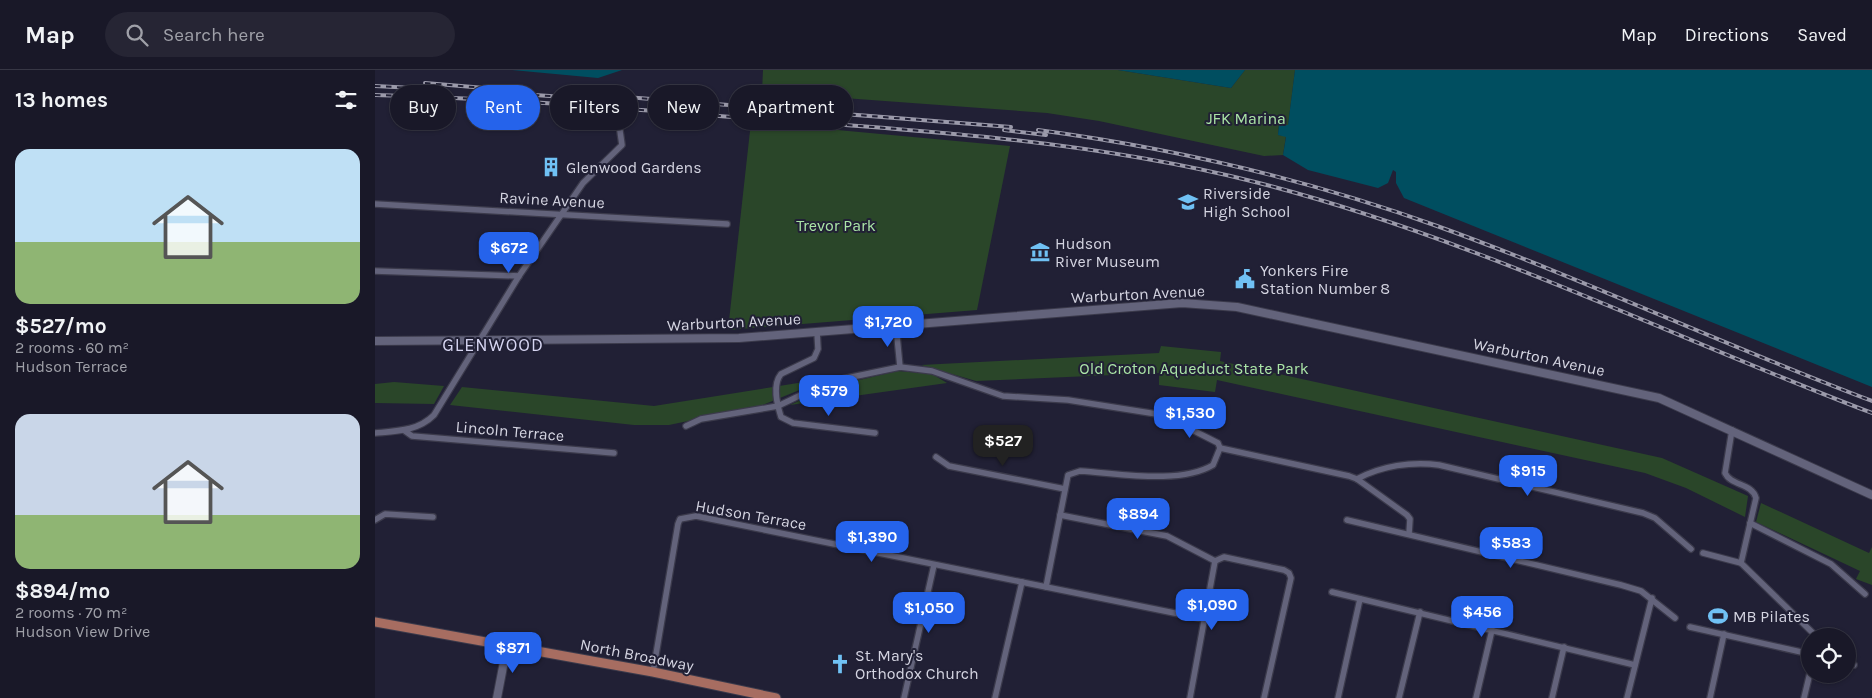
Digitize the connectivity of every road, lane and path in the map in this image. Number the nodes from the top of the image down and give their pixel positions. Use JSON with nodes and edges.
{"nodes":[{"id":1,"x":620,"y":130,"type":"edge"},
{"id":2,"x":375,"y":204,"type":"edge"},
{"id":3,"x":563,"y":215,"type":"junction"},
{"id":4,"x":727,"y":224,"type":"dead end"},
{"id":5,"x":375,"y":271,"type":"edge"},
{"id":6,"x":519,"y":276,"type":"junction"},
{"id":7,"x":896,"y":326,"type":"junction"},
{"id":8,"x":817,"y":332,"type":"junction"},
{"id":9,"x":481,"y":340,"type":"junction"},
{"id":10,"x":375,"y":341,"type":"edge"},
{"id":11,"x":900,"y":367,"type":"junction"},
{"id":12,"x":778,"y":406,"type":"junction"},
{"id":13,"x":686,"y":426,"type":"dead end"},
{"id":14,"x":1732,"y":430,"type":"junction"},
{"id":15,"x":405,"y":431,"type":"junction"},
{"id":16,"x":375,"y":433,"type":"edge"},
{"id":17,"x":875,"y":433,"type":"dead end"},
{"id":18,"x":1220,"y":448,"type":"junction"},
{"id":19,"x":614,"y":453,"type":"dead end"},
{"id":20,"x":936,"y":457,"type":"dead end"},
{"id":21,"x":1357,"y":479,"type":"junction"},
{"id":22,"x":1065,"y":489,"type":"junction"},
{"id":23,"x":1872,"y":495,"type":"edge"},
{"id":24,"x":1060,"y":514,"type":"junction"},
{"id":25,"x":433,"y":517,"type":"dead end"},
{"id":26,"x":375,"y":520,"type":"edge"},
{"id":27,"x":1347,"y":520,"type":"dead end"},
{"id":28,"x":1750,"y":523,"type":"junction"},
{"id":29,"x":1409,"y":534,"type":"junction"},
{"id":30,"x":1691,"y":549,"type":"dead end"},
{"id":31,"x":1703,"y":554,"type":"dead end"},
{"id":32,"x":1215,"y":560,"type":"junction"},
{"id":33,"x":1741,"y":563,"type":"junction"},
{"id":34,"x":934,"y":565,"type":"junction"},
{"id":35,"x":1022,"y":582,"type":"junction"},
{"id":36,"x":1046,"y":587,"type":"junction"},
{"id":37,"x":1332,"y":592,"type":"dead end"},
{"id":38,"x":1865,"y":594,"type":"dead end"},
{"id":39,"x":1652,"y":598,"type":"junction"},
{"id":40,"x":1360,"y":599,"type":"junction"},
{"id":41,"x":1420,"y":612,"type":"junction"},
{"id":42,"x":1675,"y":618,"type":"dead end"},
{"id":43,"x":1204,"y":619,"type":"junction"},
{"id":44,"x":375,"y":622,"type":"edge"},
{"id":45,"x":1690,"y":627,"type":"dead end"},
{"id":46,"x":1809,"y":628,"type":"edge"},
{"id":47,"x":1492,"y":630,"type":"junction"},
{"id":48,"x":1724,"y":634,"type":"junction"},
{"id":49,"x":507,"y":646,"type":"junction"},
{"id":50,"x":1564,"y":647,"type":"junction"},
{"id":51,"x":1801,"y":652,"type":"edge"},
{"id":52,"x":1635,"y":665,"type":"junction"},
{"id":53,"x":653,"y":672,"type":"junction"},
{"id":54,"x":1808,"y":683,"type":"edge"},
{"id":55,"x":497,"y":698,"type":"edge"},
{"id":56,"x":776,"y":698,"type":"edge"},
{"id":57,"x":904,"y":698,"type":"edge"},
{"id":58,"x":995,"y":698,"type":"edge"},
{"id":59,"x":1189,"y":698,"type":"edge"},
{"id":60,"x":1264,"y":698,"type":"edge"},
{"id":61,"x":1338,"y":698,"type":"edge"},
{"id":62,"x":1399,"y":698,"type":"edge"},
{"id":63,"x":1475,"y":698,"type":"edge"},
{"id":64,"x":1551,"y":698,"type":"edge"},
{"id":65,"x":1627,"y":698,"type":"edge"},
{"id":66,"x":1709,"y":698,"type":"edge"},
{"id":67,"x":1804,"y":698,"type":"edge"}],
"edges":[{"from":1,"to":3,"type":"street"},
{"from":2,"to":3,"type":"street","name":"Ravine Avenue"},
{"from":3,"to":4,"type":"street","name":"Ravine Avenue"},
{"from":3,"to":6,"type":"street"},
{"from":5,"to":6,"type":"street"},
{"from":6,"to":9,"type":"street"},
{"from":7,"to":8,"type":"street","name":"Warburton Avenue"},
{"from":7,"to":11,"type":"street"},
{"from":7,"to":14,"type":"street","name":"Warburton Avenue"},
{"from":8,"to":9,"type":"street","name":"Warburton Avenue"},
{"from":8,"to":12,"type":"street"},
{"from":9,"to":10,"type":"street","name":"Warburton Avenue"},
{"from":9,"to":15,"type":"street"},
{"from":11,"to":12,"type":"street"},
{"from":11,"to":18,"type":"street"},
{"from":12,"to":13,"type":"street"},
{"from":12,"to":17,"type":"street"},
{"from":14,"to":23,"type":"street","name":"Warburton Avenue"},
{"from":14,"to":28,"type":"street"},
{"from":15,"to":16,"type":"street"},
{"from":15,"to":19,"type":"street","name":"Lincoln Terrace"},
{"from":18,"to":21,"type":"street"},
{"from":18,"to":22,"type":"street"},
{"from":20,"to":22,"type":"street"},
{"from":21,"to":29,"type":"street"},
{"from":21,"to":30,"type":"street"},
{"from":22,"to":24,"type":"street"},
{"from":24,"to":32,"type":"street"},
{"from":24,"to":36,"type":"street"},
{"from":25,"to":26,"type":"street"},
{"from":27,"to":29,"type":"street"},
{"from":28,"to":33,"type":"street"},
{"from":28,"to":38,"type":"street"},
{"from":29,"to":39,"type":"street"},
{"from":31,"to":33,"type":"street"},
{"from":32,"to":43,"type":"street"},
{"from":32,"to":60,"type":"street"},
{"from":33,"to":46,"type":"street"},
{"from":34,"to":35,"type":"street","name":"Hudson Terrace"},
{"from":34,"to":53,"type":"street","name":"Hudson Terrace"},
{"from":34,"to":57,"type":"street"},
{"from":35,"to":36,"type":"street","name":"Hudson Terrace"},
{"from":35,"to":58,"type":"street"},
{"from":36,"to":43,"type":"street","name":"Hudson Terrace"},
{"from":37,"to":40,"type":"street"},
{"from":39,"to":42,"type":"street"},
{"from":39,"to":52,"type":"street"},
{"from":40,"to":41,"type":"street"},
{"from":40,"to":61,"type":"street"},
{"from":41,"to":47,"type":"street"},
{"from":41,"to":62,"type":"street"},
{"from":43,"to":59,"type":"street"},
{"from":44,"to":49,"type":"main road","name":"North Broadway"},
{"from":45,"to":48,"type":"street"},
{"from":47,"to":50,"type":"street"},
{"from":47,"to":63,"type":"street"},
{"from":48,"to":51,"type":"street"},
{"from":48,"to":66,"type":"street"},
{"from":49,"to":53,"type":"main road","name":"North Broadway"},
{"from":49,"to":55,"type":"street"},
{"from":50,"to":52,"type":"street"},
{"from":50,"to":64,"type":"street"},
{"from":52,"to":65,"type":"street"},
{"from":53,"to":56,"type":"main road","name":"North Broadway"},
{"from":54,"to":67,"type":"street"}]}
